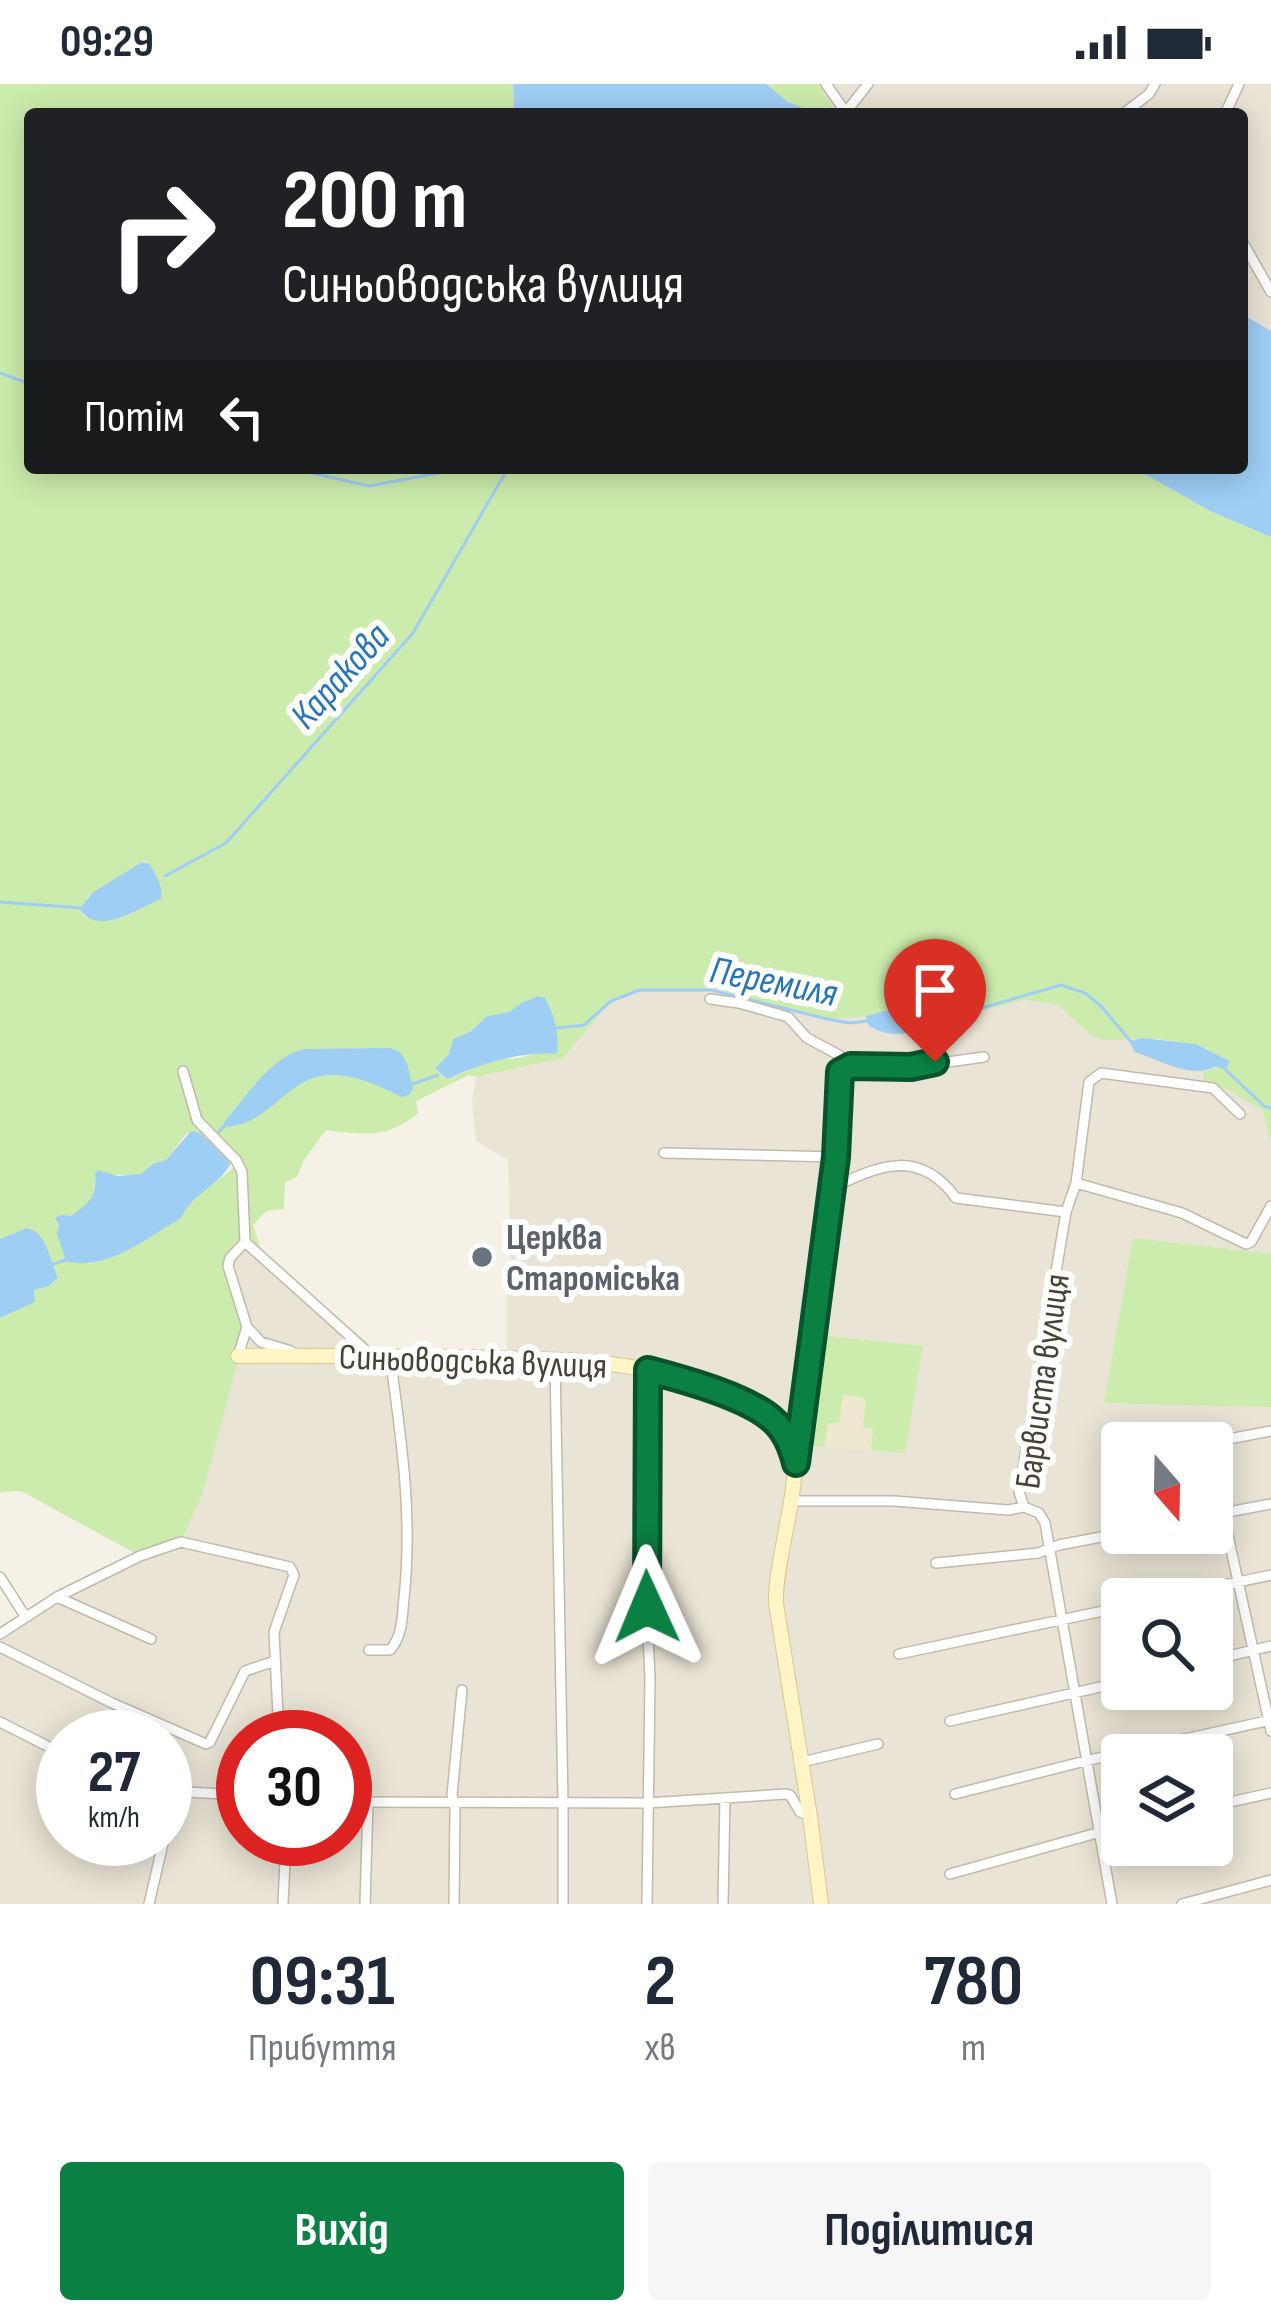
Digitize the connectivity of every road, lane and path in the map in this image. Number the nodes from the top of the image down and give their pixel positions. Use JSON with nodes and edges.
{"nodes":[{"id":1,"x":868,"y":84,"type":"edge"},
{"id":2,"x":1154,"y":84,"type":"edge"},
{"id":3,"x":850,"y":108,"type":"edge"},
{"id":4,"x":1131,"y":108,"type":"edge"},
{"id":5,"x":1248,"y":252,"type":"edge"},
{"id":6,"x":1271,"y":292,"type":"edge"},
{"id":7,"x":710,"y":999,"type":"dead end"},
{"id":8,"x":984,"y":1057,"type":"dead end"},
{"id":9,"x":851,"y":1066,"type":"junction"},
{"id":10,"x":183,"y":1071,"type":"dead end"},
{"id":11,"x":1240,"y":1114,"type":"dead end"},
{"id":12,"x":664,"y":1153,"type":"dead end"},
{"id":13,"x":836,"y":1157,"type":"junction"},
{"id":14,"x":1076,"y":1183,"type":"junction"},
{"id":15,"x":832,"y":1188,"type":"junction"},
{"id":16,"x":1271,"y":1206,"type":"edge"},
{"id":17,"x":1066,"y":1212,"type":"junction"},
{"id":18,"x":245,"y":1242,"type":"junction"},
{"id":19,"x":247,"y":1327,"type":"junction"},
{"id":20,"x":314,"y":1355,"type":"junction"},
{"id":21,"x":370,"y":1355,"type":"junction"},
{"id":22,"x":238,"y":1356,"type":"joint"},
{"id":23,"x":390,"y":1356,"type":"junction"},
{"id":24,"x":555,"y":1360,"type":"junction"},
{"id":25,"x":648,"y":1370,"type":"junction"},
{"id":26,"x":1271,"y":1431,"type":"edge"},
{"id":27,"x":1233,"y":1438,"type":"edge"},
{"id":28,"x":796,"y":1463,"type":"junction"},
{"id":29,"x":790,"y":1501,"type":"junction"},
{"id":30,"x":1271,"y":1504,"type":"edge"},
{"id":31,"x":1024,"y":1507,"type":"junction"},
{"id":32,"x":1233,"y":1512,"type":"edge"},
{"id":33,"x":1101,"y":1538,"type":"edge"},
{"id":34,"x":1048,"y":1549,"type":"junction"},
{"id":35,"x":1229,"y":1554,"type":"edge"},
{"id":36,"x":936,"y":1564,"type":"dead end"},
{"id":37,"x":1271,"y":1575,"type":"edge"},
{"id":38,"x":0,"y":1577,"type":"edge"},
{"id":39,"x":1237,"y":1582,"type":"junction"},
{"id":40,"x":1233,"y":1583,"type":"edge"},
{"id":41,"x":57,"y":1597,"type":"junction"},
{"id":42,"x":1101,"y":1611,"type":"edge"},
{"id":43,"x":25,"y":1616,"type":"junction"},
{"id":44,"x":1061,"y":1620,"type":"junction"},
{"id":45,"x":0,"y":1634,"type":"edge"},
{"id":46,"x":151,"y":1639,"type":"dead end"},
{"id":47,"x":1271,"y":1646,"type":"edge"},
{"id":48,"x":0,"y":1647,"type":"edge"},
{"id":49,"x":369,"y":1650,"type":"dead end"},
{"id":50,"x":1252,"y":1650,"type":"junction"},
{"id":51,"x":899,"y":1654,"type":"dead end"},
{"id":52,"x":1233,"y":1655,"type":"edge"},
{"id":53,"x":275,"y":1661,"type":"junction"},
{"id":54,"x":1101,"y":1687,"type":"edge"},
{"id":55,"x":462,"y":1690,"type":"dead end"},
{"id":56,"x":1074,"y":1694,"type":"junction"},
{"id":57,"x":278,"y":1710,"type":"edge"},
{"id":58,"x":950,"y":1721,"type":"dead end"},
{"id":59,"x":0,"y":1722,"type":"edge"},
{"id":60,"x":1270,"y":1724,"type":"edge"},
{"id":61,"x":36,"y":1740,"type":"edge"},
{"id":62,"x":878,"y":1744,"type":"dead end"},
{"id":63,"x":802,"y":1762,"type":"junction"},
{"id":64,"x":1085,"y":1762,"type":"junction"},
{"id":65,"x":1271,"y":1793,"type":"edge"},
{"id":66,"x":955,"y":1794,"type":"dead end"},
{"id":67,"x":724,"y":1798,"type":"junction"},
{"id":68,"x":1233,"y":1801,"type":"edge"},
{"id":69,"x":372,"y":1803,"type":"edge"},
{"id":70,"x":646,"y":1803,"type":"junction"},
{"id":71,"x":454,"y":1804,"type":"junction"},
{"id":72,"x":563,"y":1804,"type":"junction"},
{"id":73,"x":810,"y":1816,"type":"junction"},
{"id":74,"x":1101,"y":1831,"type":"edge"},
{"id":75,"x":1098,"y":1832,"type":"junction"},
{"id":76,"x":157,"y":1866,"type":"edge"},
{"id":77,"x":285,"y":1866,"type":"edge"},
{"id":78,"x":366,"y":1866,"type":"edge"},
{"id":79,"x":950,"y":1874,"type":"dead end"},
{"id":80,"x":1271,"y":1880,"type":"edge"},
{"id":81,"x":149,"y":1904,"type":"edge"},
{"id":82,"x":283,"y":1904,"type":"edge"},
{"id":83,"x":365,"y":1904,"type":"edge"},
{"id":84,"x":454,"y":1904,"type":"edge"},
{"id":85,"x":562,"y":1904,"type":"edge"},
{"id":86,"x":647,"y":1904,"type":"edge"},
{"id":87,"x":724,"y":1904,"type":"edge"},
{"id":88,"x":820,"y":1904,"type":"edge"},
{"id":89,"x":1112,"y":1904,"type":"edge"},
{"id":90,"x":1182,"y":1904,"type":"edge"}],
"edges":[{"from":1,"to":3,"type":"street"},
{"from":2,"to":4,"type":"street"},
{"from":5,"to":6,"type":"street"},
{"from":7,"to":9,"type":"street"},
{"from":8,"to":9,"type":"street"},
{"from":9,"to":13,"type":"street"},
{"from":10,"to":18,"type":"street"},
{"from":11,"to":14,"type":"street","name":"Барвиста вулиця"},
{"from":12,"to":13,"type":"street"},
{"from":13,"to":15,"type":"street"},
{"from":14,"to":16,"type":"street"},
{"from":14,"to":17,"type":"street","name":"Барвиста вулиця"},
{"from":15,"to":17,"type":"street"},
{"from":15,"to":28,"type":"street"},
{"from":17,"to":31,"type":"street","name":"Барвиста вулиця"},
{"from":18,"to":19,"type":"street"},
{"from":18,"to":21,"type":"street"},
{"from":19,"to":20,"type":"street","name":"Синьоводська вулиця"},
{"from":19,"to":22,"type":"street","name":"Синьоводська вулиця"},
{"from":20,"to":21,"type":"street","name":"Синьоводська вулиця"},
{"from":20,"to":22,"type":"street","name":"Синьоводська вулиця"},
{"from":21,"to":23,"type":"street","name":"Синьоводська вулиця"},
{"from":23,"to":24,"type":"street","name":"Синьоводська вулиця"},
{"from":23,"to":49,"type":"street"},
{"from":24,"to":25,"type":"street","name":"Синьоводська вулиця"},
{"from":24,"to":72,"type":"street"},
{"from":25,"to":28,"type":"street","name":"Синьоводська вулиця"},
{"from":25,"to":70,"type":"street"},
{"from":26,"to":27,"type":"street"},
{"from":28,"to":29,"type":"street"},
{"from":29,"to":31,"type":"street"},
{"from":29,"to":63,"type":"street"},
{"from":30,"to":32,"type":"street"},
{"from":31,"to":34,"type":"street","name":"Барвиста вулиця"},
{"from":33,"to":34,"type":"street"},
{"from":34,"to":36,"type":"street"},
{"from":34,"to":44,"type":"street","name":"Барвиста вулиця"},
{"from":35,"to":39,"type":"street"},
{"from":37,"to":39,"type":"street"},
{"from":38,"to":43,"type":"street"},
{"from":39,"to":40,"type":"street"},
{"from":39,"to":50,"type":"street"},
{"from":41,"to":43,"type":"street"},
{"from":41,"to":46,"type":"street"},
{"from":41,"to":53,"type":"street"},
{"from":42,"to":44,"type":"street"},
{"from":43,"to":45,"type":"street"},
{"from":44,"to":51,"type":"street"},
{"from":44,"to":56,"type":"street","name":"Барвиста вулиця"},
{"from":47,"to":50,"type":"street"},
{"from":48,"to":53,"type":"street"},
{"from":50,"to":52,"type":"street"},
{"from":50,"to":60,"type":"street"},
{"from":53,"to":57,"type":"street"},
{"from":54,"to":56,"type":"street"},
{"from":55,"to":71,"type":"street"},
{"from":56,"to":58,"type":"street"},
{"from":56,"to":64,"type":"street","name":"Барвиста вулиця"},
{"from":59,"to":61,"type":"street"},
{"from":60,"to":64,"type":"street"},
{"from":62,"to":63,"type":"street"},
{"from":63,"to":73,"type":"street"},
{"from":64,"to":66,"type":"street"},
{"from":64,"to":75,"type":"street","name":"Барвиста вулиця"},
{"from":65,"to":68,"type":"street"},
{"from":67,"to":70,"type":"street"},
{"from":67,"to":73,"type":"street"},
{"from":67,"to":87,"type":"street"},
{"from":69,"to":71,"type":"street"},
{"from":70,"to":72,"type":"street"},
{"from":70,"to":86,"type":"street"},
{"from":71,"to":72,"type":"street"},
{"from":71,"to":84,"type":"street"},
{"from":72,"to":85,"type":"street"},
{"from":73,"to":88,"type":"street"},
{"from":74,"to":75,"type":"street"},
{"from":75,"to":79,"type":"street"},
{"from":75,"to":89,"type":"street","name":"Барвиста вулиця"},
{"from":76,"to":81,"type":"street"},
{"from":77,"to":82,"type":"street"},
{"from":78,"to":83,"type":"street"},
{"from":80,"to":90,"type":"street"}]}
